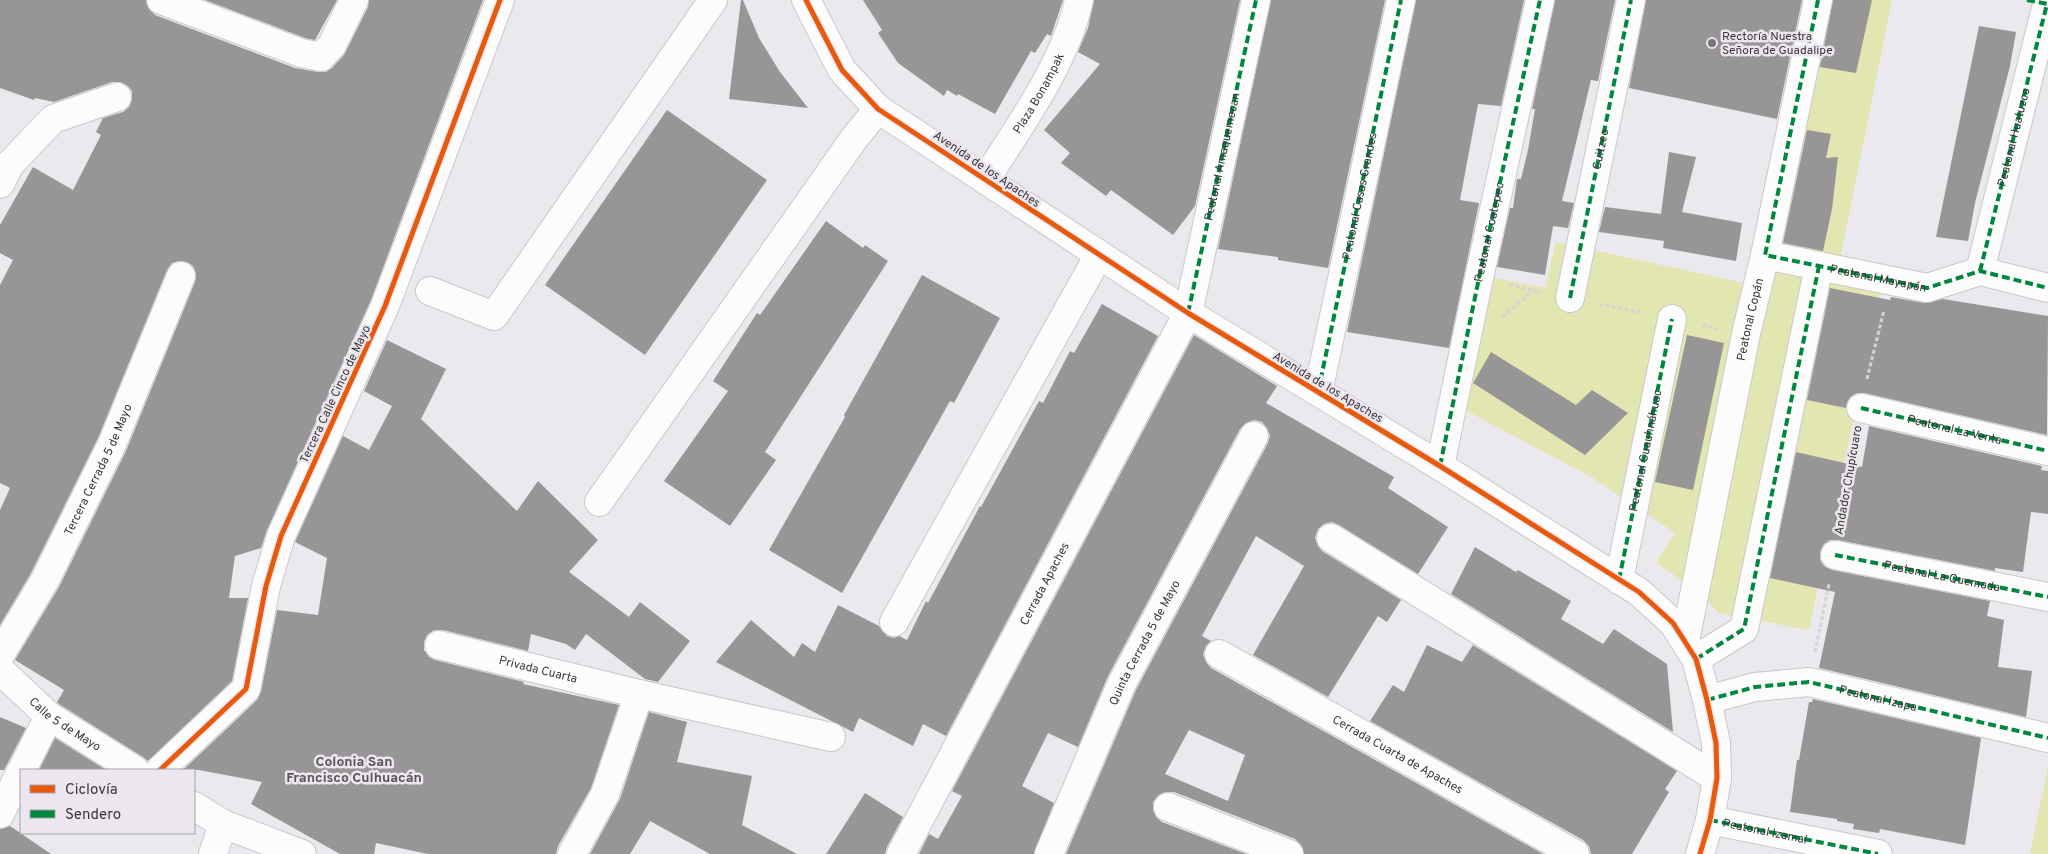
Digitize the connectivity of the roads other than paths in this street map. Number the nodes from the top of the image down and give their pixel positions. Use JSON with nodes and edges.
{"nodes":[{"id":1,"x":162,"y":0,"type":"edge"},
{"id":2,"x":354,"y":0,"type":"edge"},
{"id":3,"x":500,"y":0,"type":"edge"},
{"id":4,"x":713,"y":0,"type":"edge"},
{"id":5,"x":806,"y":0,"type":"edge"},
{"id":6,"x":1079,"y":0,"type":"edge"},
{"id":7,"x":1256,"y":0,"type":"edge"},
{"id":8,"x":1401,"y":0,"type":"edge"},
{"id":9,"x":1540,"y":0,"type":"edge"},
{"id":10,"x":1631,"y":0,"type":"edge"},
{"id":11,"x":1818,"y":0,"type":"edge"},
{"id":12,"x":2041,"y":3,"type":"edge"},
{"id":13,"x":118,"y":97,"type":"dead end"},
{"id":14,"x":878,"y":109,"type":"junction"},
{"id":15,"x":985,"y":180,"type":"junction"},
{"id":16,"x":0,"y":184,"type":"edge"},
{"id":17,"x":1765,"y":255,"type":"junction"},
{"id":18,"x":1099,"y":256,"type":"junction"},
{"id":19,"x":1819,"y":266,"type":"junction"},
{"id":20,"x":1980,"y":271,"type":"junction"},
{"id":21,"x":181,"y":276,"type":"dead end"},
{"id":22,"x":2048,"y":288,"type":"edge"},
{"id":23,"x":430,"y":290,"type":"dead end"},
{"id":24,"x":1570,"y":298,"type":"road end"},
{"id":25,"x":1188,"y":313,"type":"junction"},
{"id":26,"x":1672,"y":319,"type":"road end"},
{"id":27,"x":1318,"y":392,"type":"junction"},
{"id":28,"x":1861,"y":408,"type":"road end"},
{"id":29,"x":1254,"y":436,"type":"dead end"},
{"id":30,"x":2048,"y":451,"type":"edge"},
{"id":31,"x":1440,"y":466,"type":"junction"},
{"id":32,"x":599,"y":502,"type":"dead end"},
{"id":33,"x":1331,"y":538,"type":"dead end"},
{"id":34,"x":1835,"y":554,"type":"road end"},
{"id":35,"x":1619,"y":580,"type":"junction"},
{"id":36,"x":2048,"y":597,"type":"edge"},
{"id":37,"x":894,"y":622,"type":"dead end"},
{"id":38,"x":438,"y":645,"type":"dead end"},
{"id":39,"x":1690,"y":650,"type":"junction"},
{"id":40,"x":1220,"y":654,"type":"dead end"},
{"id":41,"x":0,"y":655,"type":"edge"},
{"id":42,"x":0,"y":670,"type":"edge"},
{"id":43,"x":639,"y":694,"type":"junction"},
{"id":44,"x":1707,"y":700,"type":"junction"},
{"id":45,"x":49,"y":716,"type":"junction"},
{"id":46,"x":831,"y":737,"type":"dead end"},
{"id":47,"x":2048,"y":738,"type":"edge"},
{"id":48,"x":23,"y":769,"type":"edge"},
{"id":49,"x":133,"y":769,"type":"edge"},
{"id":50,"x":161,"y":769,"type":"edge"},
{"id":51,"x":20,"y":775,"type":"edge"},
{"id":52,"x":1717,"y":778,"type":"junction"},
{"id":53,"x":195,"y":807,"type":"edge"},
{"id":54,"x":1168,"y":807,"type":"dead end"},
{"id":55,"x":0,"y":814,"type":"edge"},
{"id":56,"x":1710,"y":820,"type":"junction"},
{"id":57,"x":223,"y":824,"type":"junction"},
{"id":58,"x":213,"y":854,"type":"edge"},
{"id":59,"x":302,"y":854,"type":"edge"},
{"id":60,"x":572,"y":854,"type":"edge"},
{"id":61,"x":901,"y":854,"type":"edge"},
{"id":62,"x":1048,"y":854,"type":"edge"},
{"id":63,"x":1289,"y":854,"type":"edge"},
{"id":64,"x":1575,"y":854,"type":"edge"},
{"id":65,"x":1700,"y":854,"type":"edge"},
{"id":66,"x":1878,"y":854,"type":"edge"}],
"edges":[{"from":1,"to":2,"type":"street"},
{"from":3,"to":50,"type":"street","name":"Tercera Calle Cinco de Mayo"},
{"from":4,"to":23,"type":"street"},
{"from":5,"to":14,"type":"street","name":"Avenida de los Apaches"},
{"from":6,"to":15,"type":"street","name":"Plaza Bonampak"},
{"from":7,"to":25,"type":"street","name":"Peatonal Amaquemecan"},
{"from":8,"to":27,"type":"street","name":"Peatonal Casas Grandes"},
{"from":9,"to":31,"type":"street","name":"Peatonal Coatepec"},
{"from":10,"to":24,"type":"street","name":"Cuitzeo"},
{"from":11,"to":17,"type":"street","name":"Peatonal Copán"},
{"from":12,"to":20,"type":"street","name":"Peatonal Huatuzco"},
{"from":13,"to":16,"type":"street"},
{"from":14,"to":15,"type":"street","name":"Avenida de los Apaches"},
{"from":14,"to":32,"type":"street"},
{"from":15,"to":18,"type":"street","name":"Avenida de los Apaches"},
{"from":17,"to":19,"type":"street","name":"Peatonal Mayapán"},
{"from":17,"to":39,"type":"street","name":"Peatonal Copán"},
{"from":18,"to":25,"type":"street","name":"Avenida de los Apaches"},
{"from":18,"to":37,"type":"street"},
{"from":19,"to":20,"type":"street","name":"Peatonal Mayapán"},
{"from":19,"to":39,"type":"street"},
{"from":20,"to":22,"type":"street"},
{"from":21,"to":41,"type":"street","name":"Tercera Cerrada 5 de Mayo"},
{"from":25,"to":27,"type":"street","name":"Avenida de los Apaches"},
{"from":25,"to":61,"type":"street","name":"Cerrada Apaches"},
{"from":26,"to":35,"type":"street","name":"Peatonal Cuauhnáhuac"},
{"from":27,"to":31,"type":"street","name":"Avenida de los Apaches"},
{"from":28,"to":30,"type":"street","name":"Peatonal La Venta"},
{"from":29,"to":62,"type":"street","name":"Quinta Cerrada 5 de Mayo"},
{"from":31,"to":35,"type":"street","name":"Avenida de los Apaches"},
{"from":33,"to":52,"type":"street"},
{"from":34,"to":36,"type":"street","name":"Peatonal La Quemada"},
{"from":35,"to":39,"type":"street","name":"Avenida de los Apaches"},
{"from":38,"to":43,"type":"street","name":"Privada Cuarta"},
{"from":39,"to":44,"type":"street","name":"Avenida de los Apaches"},
{"from":40,"to":64,"type":"street","name":"Cerrada Cuarta de Apaches"},
{"from":42,"to":45,"type":"street","name":"Calle 5 de Mayo"},
{"from":43,"to":46,"type":"street","name":"Privada Cuarta"},
{"from":43,"to":60,"type":"street"},
{"from":44,"to":47,"type":"street","name":"Peatonal Izapa"},
{"from":44,"to":52,"type":"street","name":"Avenida de los Apaches"},
{"from":45,"to":48,"type":"street"},
{"from":45,"to":49,"type":"street","name":"Calle 5 de Mayo"},
{"from":51,"to":55,"type":"street"},
{"from":52,"to":56,"type":"street","name":"Avenida de los Apaches"},
{"from":53,"to":57,"type":"street"},
{"from":54,"to":63,"type":"street"},
{"from":56,"to":65,"type":"street","name":"Avenida de los Apaches"},
{"from":56,"to":66,"type":"street","name":"Peatonal Izamal"},
{"from":57,"to":58,"type":"street"},
{"from":57,"to":59,"type":"street"}]}
